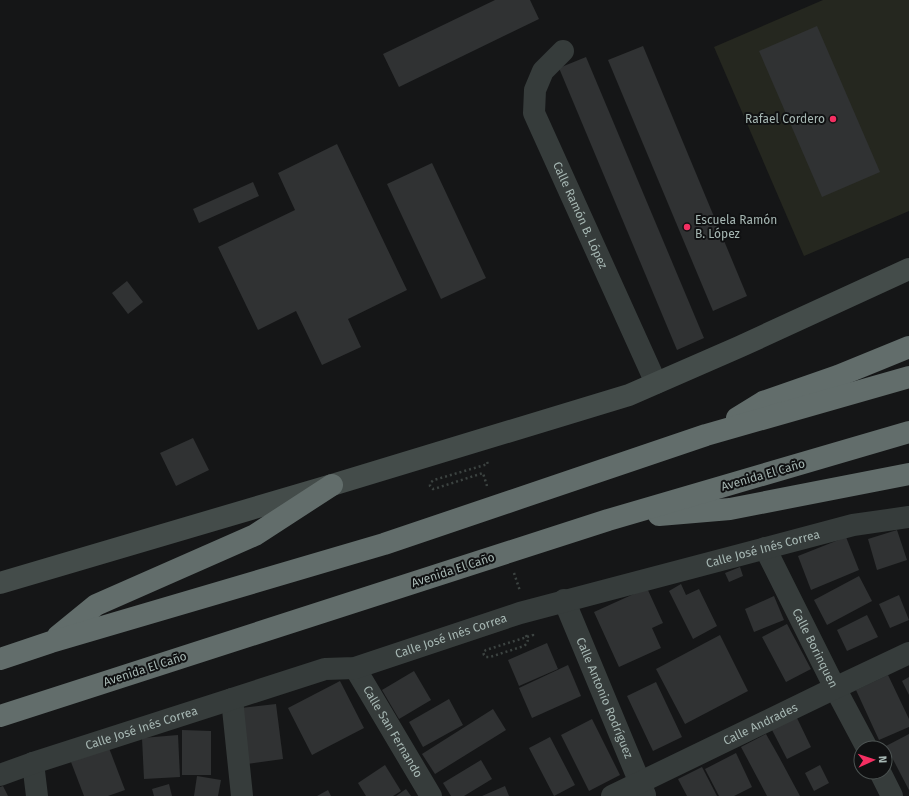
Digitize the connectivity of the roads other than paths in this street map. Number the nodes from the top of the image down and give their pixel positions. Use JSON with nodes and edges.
{"nodes":[{"id":1,"x":563,"y":51,"type":"dead end"},
{"id":2,"x":909,"y":269,"type":"edge"},
{"id":3,"x":909,"y":347,"type":"edge"},
{"id":4,"x":909,"y":377,"type":"edge"},
{"id":5,"x":656,"y":383,"type":"junction"},
{"id":6,"x":909,"y":432,"type":"edge"},
{"id":7,"x":706,"y":435,"type":"junction"},
{"id":8,"x":909,"y":474,"type":"edge"},
{"id":9,"x":332,"y":485,"type":"junction"},
{"id":10,"x":909,"y":517,"type":"edge"},
{"id":11,"x":608,"y":520,"type":"junction"},
{"id":12,"x":765,"y":548,"type":"junction"},
{"id":13,"x":0,"y":583,"type":"edge"},
{"id":14,"x":564,"y":600,"type":"junction"},
{"id":15,"x":51,"y":642,"type":"junction"},
{"id":16,"x":909,"y":653,"type":"edge"},
{"id":17,"x":0,"y":659,"type":"edge"},
{"id":18,"x":355,"y":668,"type":"junction"},
{"id":19,"x":835,"y":688,"type":"junction"},
{"id":20,"x":232,"y":699,"type":"junction"},
{"id":21,"x":0,"y":716,"type":"edge"},
{"id":22,"x":863,"y":740,"type":"edge"},
{"id":23,"x":33,"y":763,"type":"junction"},
{"id":24,"x":0,"y":775,"type":"edge"},
{"id":25,"x":884,"y":780,"type":"edge"},
{"id":26,"x":642,"y":789,"type":"edge"},
{"id":27,"x":37,"y":796,"type":"edge"},
{"id":28,"x":242,"y":796,"type":"edge"},
{"id":29,"x":431,"y":796,"type":"edge"},
{"id":30,"x":612,"y":796,"type":"edge"},
{"id":31,"x":892,"y":796,"type":"edge"}],
"edges":[{"from":1,"to":5,"type":"street","name":"Calle Ramón B. López"},
{"from":2,"to":5,"type":"street"},
{"from":3,"to":7,"type":"highway"},
{"from":4,"to":7,"type":"highway"},
{"from":5,"to":9,"type":"street"},
{"from":6,"to":11,"type":"highway","name":"Avenida El Caño"},
{"from":7,"to":15,"type":"highway"},
{"from":8,"to":11,"type":"highway"},
{"from":9,"to":13,"type":"street"},
{"from":9,"to":15,"type":"highway"},
{"from":10,"to":12,"type":"street","name":"Calle José Inés Correa"},
{"from":11,"to":21,"type":"highway","name":"Avenida El Caño"},
{"from":12,"to":14,"type":"street","name":"Calle José Inés Correa"},
{"from":12,"to":19,"type":"street","name":"Calle Borinquen"},
{"from":14,"to":18,"type":"street","name":"Calle José Inés Correa"},
{"from":14,"to":26,"type":"street","name":"Calle Antonio Rodríguez"},
{"from":15,"to":17,"type":"highway"},
{"from":16,"to":19,"type":"street","name":"Calle Andrades"},
{"from":18,"to":20,"type":"street","name":"Calle José Inés Correa"},
{"from":18,"to":29,"type":"street","name":"Calle San Fernando"},
{"from":19,"to":22,"type":"street","name":"Calle Borinquen"},
{"from":19,"to":26,"type":"street","name":"Calle Andrades"},
{"from":20,"to":23,"type":"street","name":"Calle José Inés Correa"},
{"from":20,"to":28,"type":"street"},
{"from":23,"to":24,"type":"street","name":"Calle José Inés Correa"},
{"from":23,"to":27,"type":"street"},
{"from":25,"to":31,"type":"street"},
{"from":26,"to":30,"type":"street","name":"Calle Andrades"}]}
